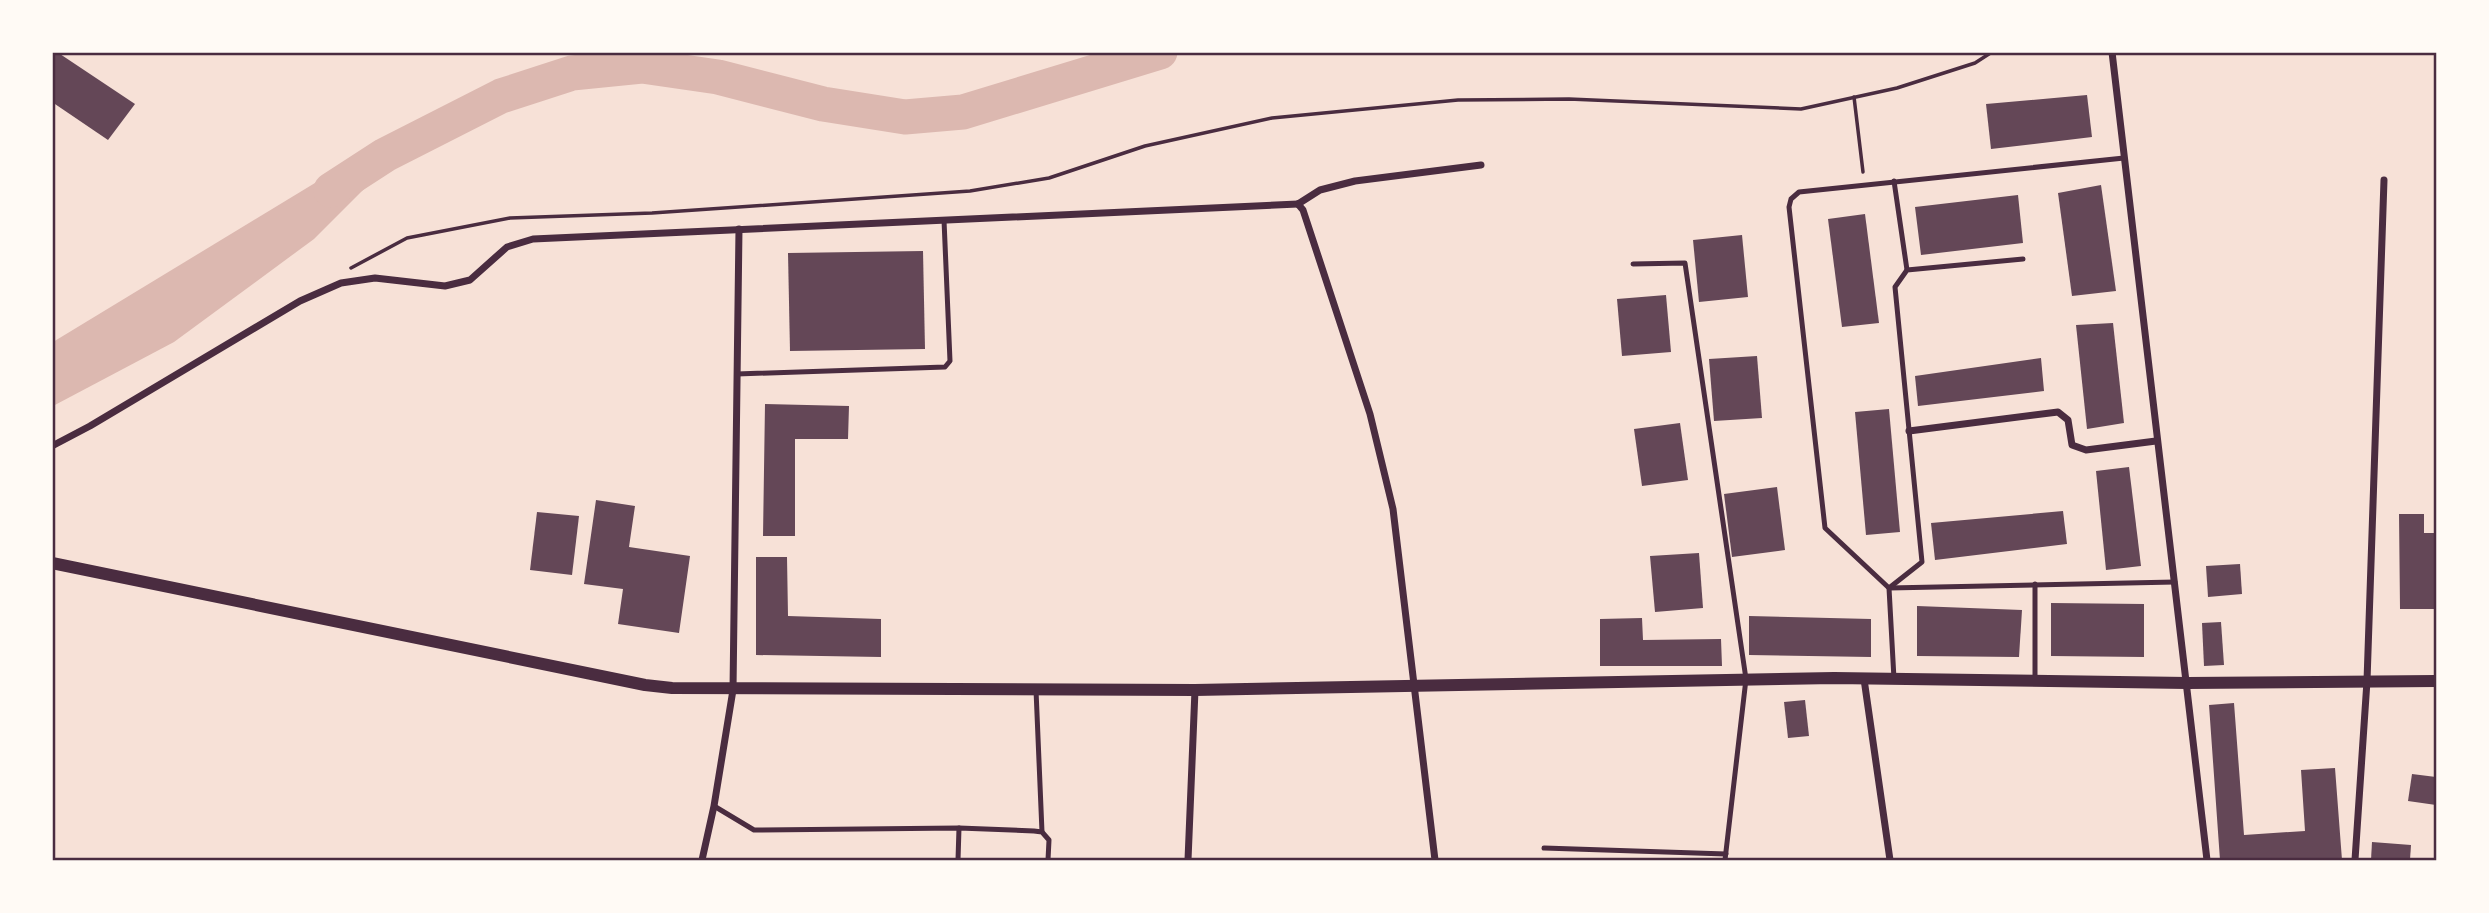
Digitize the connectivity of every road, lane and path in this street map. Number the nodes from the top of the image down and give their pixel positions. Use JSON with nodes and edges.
{"nodes":[{"id":1,"x":1992,"y":52,"type":"edge"},
{"id":2,"x":2112,"y":52,"type":"edge"},
{"id":3,"x":1854,"y":97,"type":"junction"},
{"id":4,"x":2124,"y":158,"type":"junction"},
{"id":5,"x":1481,"y":165,"type":"dead end"},
{"id":6,"x":2384,"y":180,"type":"dead end"},
{"id":7,"x":1894,"y":181,"type":"junction"},
{"id":8,"x":1864,"y":185,"type":"junction"},
{"id":9,"x":1298,"y":204,"type":"junction"},
{"id":10,"x":944,"y":220,"type":"junction"},
{"id":11,"x":739,"y":229,"type":"junction"},
{"id":12,"x":2023,"y":259,"type":"dead end"},
{"id":13,"x":1633,"y":264,"type":"dead end"},
{"id":14,"x":1907,"y":270,"type":"junction"},
{"id":15,"x":341,"y":283,"type":"junction"},
{"id":16,"x":737,"y":374,"type":"junction"},
{"id":17,"x":1909,"y":431,"type":"junction"},
{"id":18,"x":2156,"y":441,"type":"junction"},
{"id":19,"x":52,"y":446,"type":"edge"},
{"id":20,"x":52,"y":563,"type":"edge"},
{"id":21,"x":2175,"y":582,"type":"junction"},
{"id":22,"x":2035,"y":584,"type":"junction"},
{"id":23,"x":1889,"y":587,"type":"junction"},
{"id":24,"x":1746,"y":679,"type":"junction"},
{"id":25,"x":1864,"y":679,"type":"junction"},
{"id":26,"x":1894,"y":679,"type":"junction"},
{"id":27,"x":2035,"y":681,"type":"junction"},
{"id":28,"x":2367,"y":681,"type":"junction"},
{"id":29,"x":2437,"y":681,"type":"edge"},
{"id":30,"x":2187,"y":683,"type":"junction"},
{"id":31,"x":1414,"y":687,"type":"junction"},
{"id":32,"x":733,"y":690,"type":"junction"},
{"id":33,"x":1036,"y":690,"type":"junction"},
{"id":34,"x":1195,"y":690,"type":"junction"},
{"id":35,"x":714,"y":806,"type":"junction"},
{"id":36,"x":959,"y":828,"type":"junction"},
{"id":37,"x":1042,"y":832,"type":"junction"},
{"id":38,"x":1544,"y":848,"type":"dead end"},
{"id":39,"x":1726,"y":857,"type":"edge"},
{"id":40,"x":702,"y":860,"type":"edge"},
{"id":41,"x":958,"y":860,"type":"edge"},
{"id":42,"x":1048,"y":860,"type":"edge"},
{"id":43,"x":1188,"y":860,"type":"edge"},
{"id":44,"x":1436,"y":860,"type":"edge"},
{"id":45,"x":1890,"y":860,"type":"edge"},
{"id":46,"x":2207,"y":860,"type":"edge"},
{"id":47,"x":2355,"y":860,"type":"edge"}],
"edges":[{"from":1,"to":3,"type":"path"},
{"from":2,"to":4,"type":"street"},
{"from":3,"to":8,"type":"path"},
{"from":3,"to":15,"type":"path"},
{"from":4,"to":7,"type":"lane"},
{"from":4,"to":18,"type":"street"},
{"from":5,"to":9,"type":"street"},
{"from":6,"to":28,"type":"street"},
{"from":7,"to":8,"type":"lane"},
{"from":7,"to":14,"type":"lane"},
{"from":8,"to":23,"type":"lane"},
{"from":9,"to":10,"type":"street"},
{"from":9,"to":31,"type":"street"},
{"from":10,"to":11,"type":"street"},
{"from":10,"to":16,"type":"lane"},
{"from":11,"to":15,"type":"street"},
{"from":11,"to":16,"type":"street"},
{"from":12,"to":14,"type":"lane"},
{"from":13,"to":24,"type":"lane"},
{"from":14,"to":17,"type":"lane"},
{"from":15,"to":19,"type":"street"},
{"from":16,"to":32,"type":"street"},
{"from":17,"to":18,"type":"street"},
{"from":17,"to":23,"type":"lane"},
{"from":18,"to":21,"type":"street"},
{"from":20,"to":32,"type":"street"},
{"from":21,"to":22,"type":"lane"},
{"from":21,"to":30,"type":"street"},
{"from":22,"to":23,"type":"lane"},
{"from":22,"to":27,"type":"lane"},
{"from":23,"to":26,"type":"lane"},
{"from":24,"to":25,"type":"street"},
{"from":24,"to":31,"type":"street"},
{"from":24,"to":39,"type":"lane"},
{"from":25,"to":26,"type":"street"},
{"from":25,"to":45,"type":"street"},
{"from":26,"to":27,"type":"street"},
{"from":27,"to":30,"type":"street"},
{"from":28,"to":29,"type":"street"},
{"from":28,"to":30,"type":"street"},
{"from":28,"to":47,"type":"street"},
{"from":30,"to":46,"type":"street"},
{"from":31,"to":34,"type":"street"},
{"from":31,"to":44,"type":"street"},
{"from":32,"to":33,"type":"street"},
{"from":32,"to":35,"type":"street"},
{"from":33,"to":34,"type":"street"},
{"from":33,"to":37,"type":"lane"},
{"from":34,"to":43,"type":"street"},
{"from":35,"to":36,"type":"lane"},
{"from":35,"to":40,"type":"street"},
{"from":36,"to":37,"type":"lane"},
{"from":36,"to":41,"type":"lane"},
{"from":37,"to":42,"type":"lane"},
{"from":38,"to":39,"type":"lane"}]}
